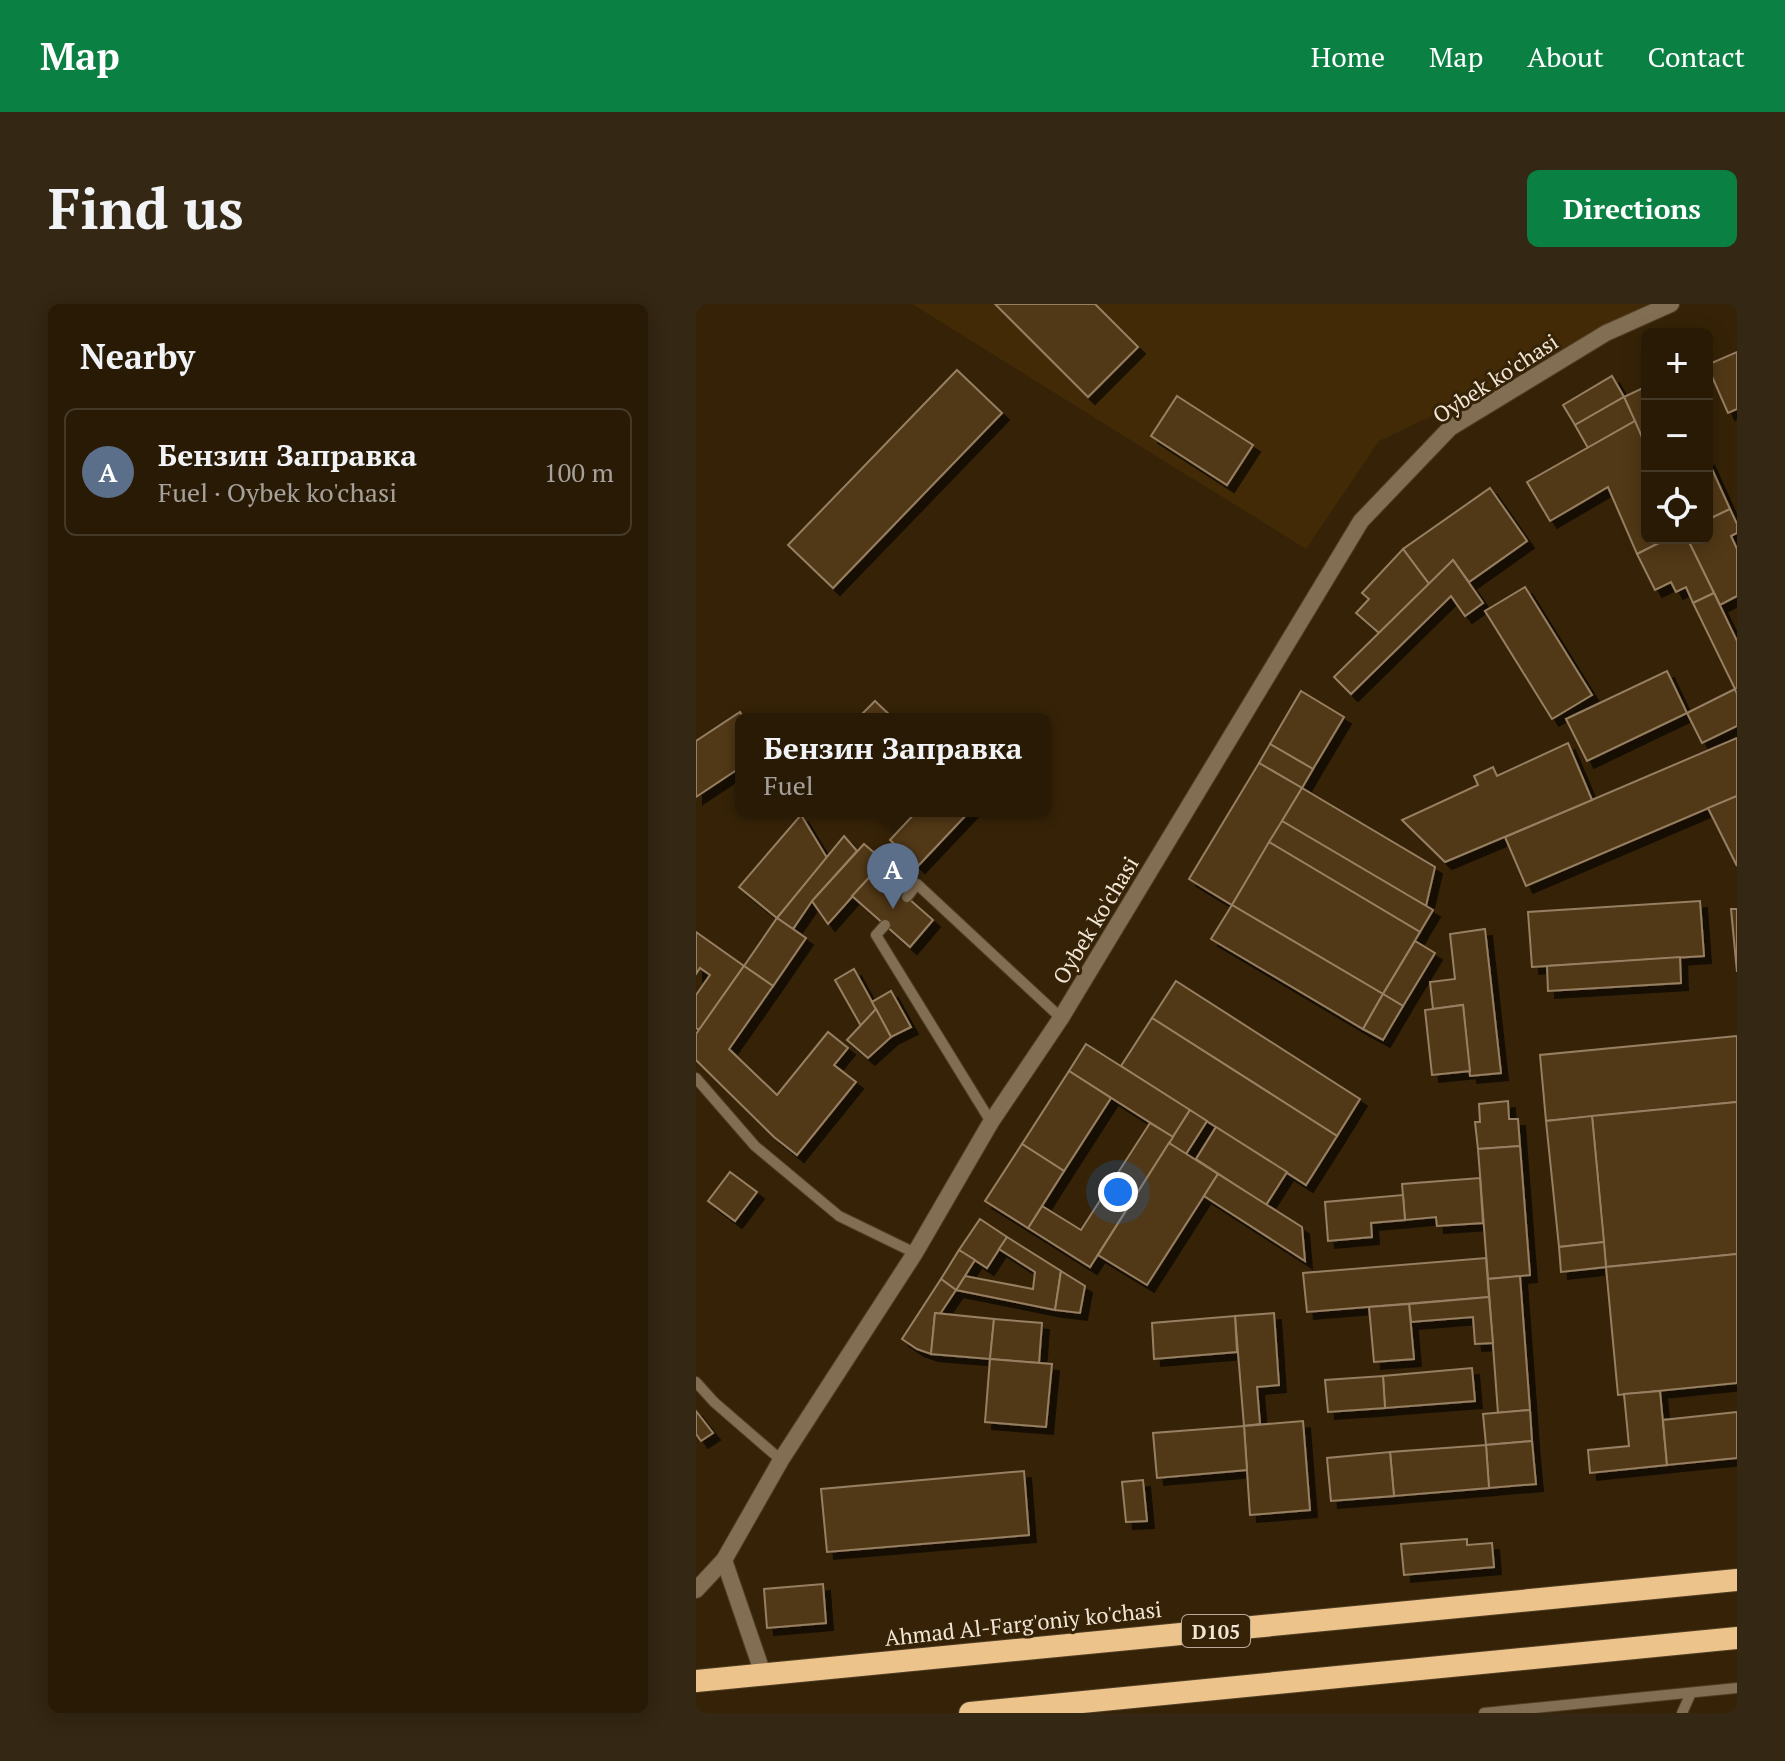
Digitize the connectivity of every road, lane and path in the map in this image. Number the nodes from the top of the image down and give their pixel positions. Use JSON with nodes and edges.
{"nodes":[{"id":1,"x":1671,"y":304,"type":"edge"},
{"id":2,"x":907,"y":897,"type":"dead end"},
{"id":3,"x":885,"y":925,"type":"dead end"},
{"id":4,"x":1061,"y":1018,"type":"junction"},
{"id":5,"x":696,"y":1078,"type":"edge"},
{"id":6,"x":991,"y":1122,"type":"junction"},
{"id":7,"x":915,"y":1253,"type":"junction"},
{"id":8,"x":696,"y":1382,"type":"edge"},
{"id":9,"x":781,"y":1460,"type":"junction"},
{"id":10,"x":724,"y":1560,"type":"junction"},
{"id":11,"x":1737,"y":1580,"type":"edge"},
{"id":12,"x":696,"y":1590,"type":"edge"},
{"id":13,"x":1737,"y":1638,"type":"edge"},
{"id":14,"x":763,"y":1674,"type":"junction"},
{"id":15,"x":696,"y":1681,"type":"edge"},
{"id":16,"x":1737,"y":1688,"type":"edge"},
{"id":17,"x":1691,"y":1693,"type":"junction"},
{"id":18,"x":1503,"y":1712,"type":"edge"},
{"id":19,"x":970,"y":1713,"type":"edge"},
{"id":20,"x":1484,"y":1713,"type":"edge"},
{"id":21,"x":1682,"y":1713,"type":"edge"}],
"edges":[{"from":1,"to":4,"type":"street","name":"Oybek ko'chasi"},
{"from":2,"to":4,"type":"lane"},
{"from":3,"to":6,"type":"lane"},
{"from":4,"to":6,"type":"street","name":"Oybek ko'chasi"},
{"from":5,"to":7,"type":"lane"},
{"from":6,"to":7,"type":"street","name":"Oybek ko'chasi"},
{"from":7,"to":9,"type":"street","name":"Oybek ko'chasi"},
{"from":8,"to":9,"type":"lane"},
{"from":9,"to":10,"type":"street","name":"Oybek ko'chasi"},
{"from":10,"to":12,"type":"street","name":"Oybek ko'chasi"},
{"from":10,"to":14,"type":"street"},
{"from":11,"to":14,"type":"highway","name":"Ahmad Al-Farg'oniy ko'chasi","number":"D105"},
{"from":13,"to":19,"type":"highway"},
{"from":14,"to":15,"type":"highway","name":"Ahmad Al-Farg'oniy ko'chasi","number":"D105"},
{"from":16,"to":17,"type":"lane"},
{"from":17,"to":18,"type":"lane"},
{"from":17,"to":21,"type":"lane"},
{"from":18,"to":20,"type":"lane"}]}
